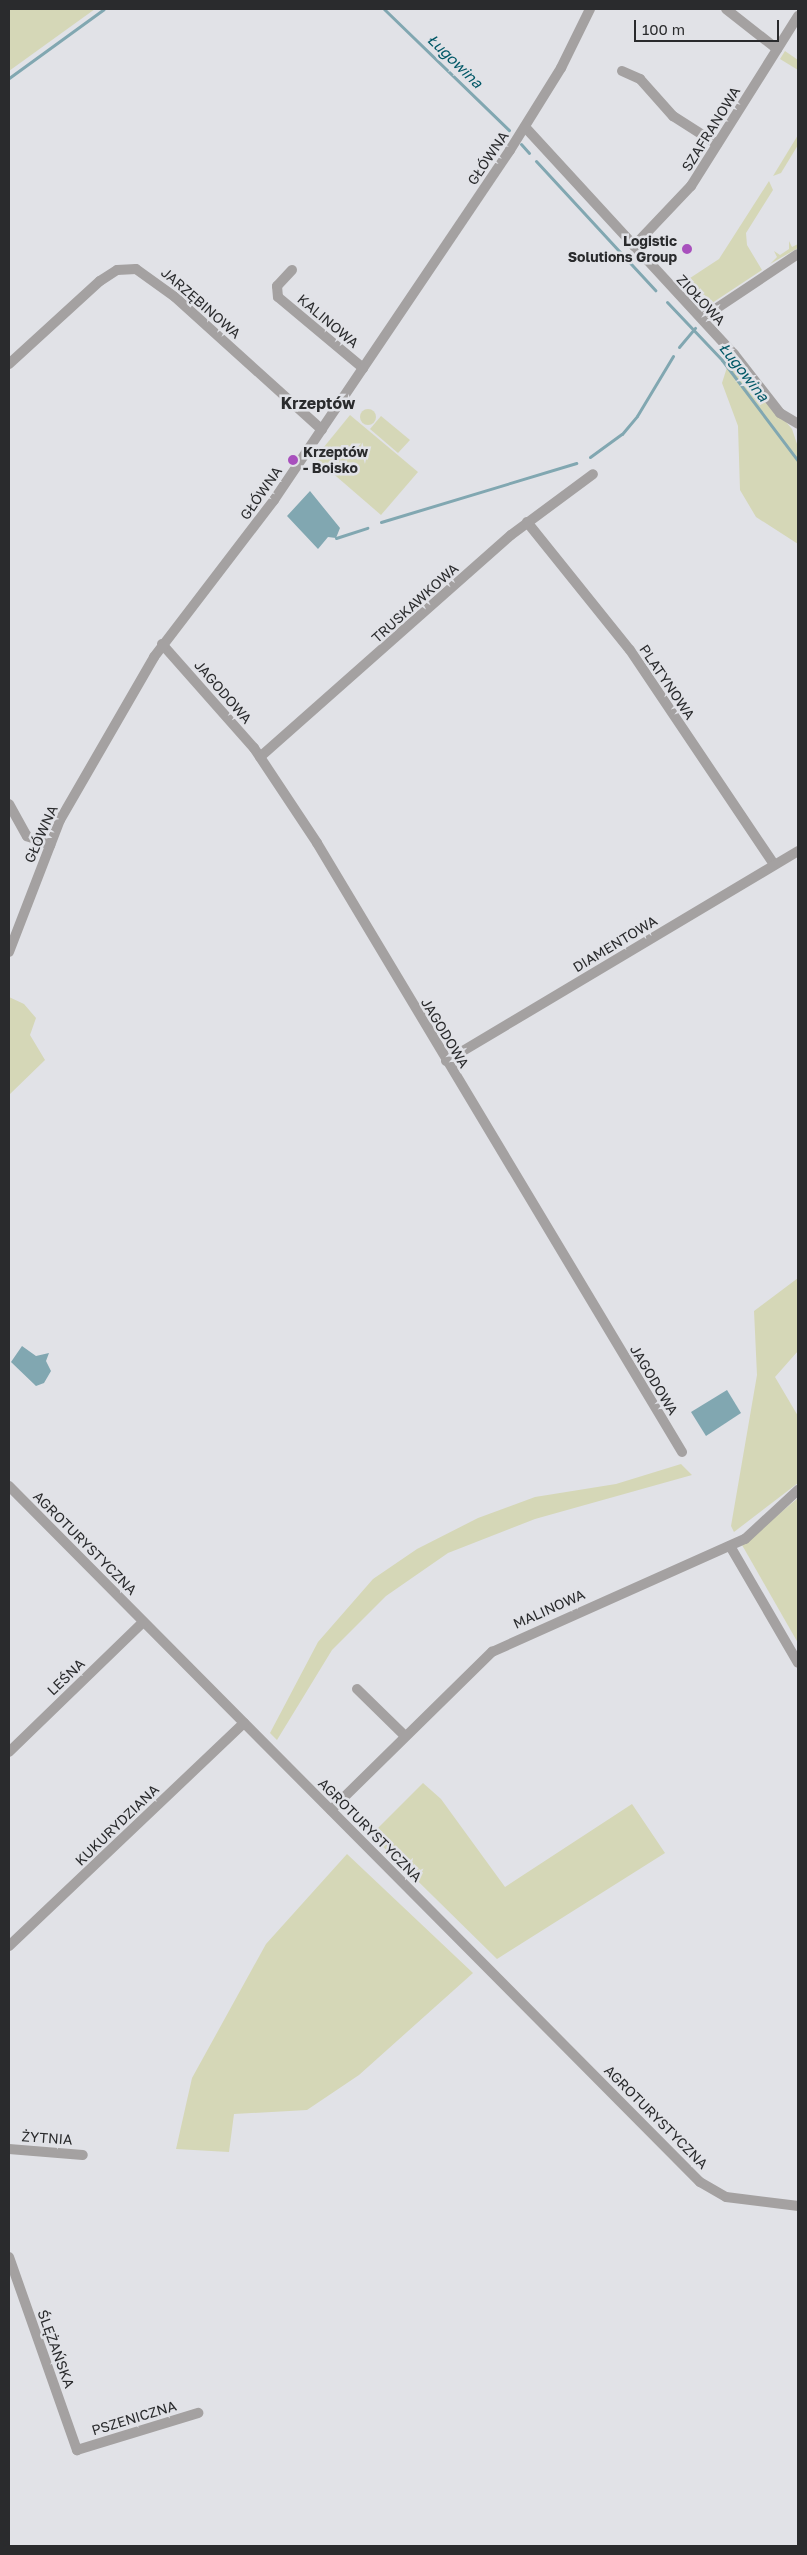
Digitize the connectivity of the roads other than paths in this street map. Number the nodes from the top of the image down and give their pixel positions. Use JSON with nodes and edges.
{"nodes":[{"id":1,"x":590,"y":9,"type":"edge"},
{"id":2,"x":726,"y":9,"type":"edge"},
{"id":3,"x":798,"y":16,"type":"edge"},
{"id":4,"x":777,"y":49,"type":"junction"},
{"id":5,"x":622,"y":71,"type":"dead end"},
{"id":6,"x":525,"y":127,"type":"junction"},
{"id":7,"x":717,"y":144,"type":"junction"},
{"id":8,"x":634,"y":246,"type":"junction"},
{"id":9,"x":798,"y":254,"type":"edge"},
{"id":10,"x":292,"y":270,"type":"dead end"},
{"id":11,"x":702,"y":318,"type":"junction"},
{"id":12,"x":9,"y":364,"type":"edge"},
{"id":13,"x":363,"y":368,"type":"junction"},
{"id":14,"x":797,"y":424,"type":"edge"},
{"id":15,"x":322,"y":430,"type":"junction"},
{"id":16,"x":593,"y":474,"type":"dead end"},
{"id":17,"x":527,"y":522,"type":"junction"},
{"id":18,"x":162,"y":644,"type":"junction"},
{"id":19,"x":260,"y":757,"type":"junction"},
{"id":20,"x":9,"y":804,"type":"edge"},
{"id":21,"x":50,"y":844,"type":"junction"},
{"id":22,"x":798,"y":851,"type":"edge"},
{"id":23,"x":774,"y":864,"type":"junction"},
{"id":24,"x":9,"y":952,"type":"edge"},
{"id":25,"x":446,"y":1061,"type":"junction"},
{"id":26,"x":682,"y":1452,"type":"dead end"},
{"id":27,"x":9,"y":1486,"type":"edge"},
{"id":28,"x":798,"y":1490,"type":"edge"},
{"id":29,"x":730,"y":1546,"type":"junction"},
{"id":30,"x":143,"y":1622,"type":"junction"},
{"id":31,"x":798,"y":1663,"type":"edge"},
{"id":32,"x":357,"y":1689,"type":"dead end"},
{"id":33,"x":244,"y":1722,"type":"junction"},
{"id":34,"x":404,"y":1735,"type":"junction"},
{"id":35,"x":9,"y":1752,"type":"edge"},
{"id":36,"x":331,"y":1810,"type":"junction"},
{"id":37,"x":9,"y":1946,"type":"edge"},
{"id":38,"x":9,"y":2149,"type":"edge"},
{"id":39,"x":83,"y":2155,"type":"dead end"},
{"id":40,"x":798,"y":2206,"type":"edge"},
{"id":41,"x":9,"y":2257,"type":"edge"},
{"id":42,"x":198,"y":2413,"type":"dead end"},
{"id":43,"x":78,"y":2450,"type":"joint"}],
"edges":[{"from":1,"to":6,"type":"street","name":"GŁÓWNA"},
{"from":2,"to":4,"type":"street"},
{"from":3,"to":4,"type":"street","name":"SZAFRANOWA"},
{"from":4,"to":7,"type":"street","name":"SZAFRANOWA"},
{"from":5,"to":7,"type":"street"},
{"from":6,"to":8,"type":"street","name":"ZIOŁOWA"},
{"from":6,"to":13,"type":"street","name":"GŁÓWNA"},
{"from":7,"to":8,"type":"street","name":"SZAFRANOWA"},
{"from":8,"to":11,"type":"street","name":"ZIOŁOWA"},
{"from":9,"to":11,"type":"street"},
{"from":10,"to":13,"type":"street","name":"KALINOWA"},
{"from":11,"to":14,"type":"street","name":"ZIOŁOWA"},
{"from":12,"to":15,"type":"street","name":"JARZĘBINOWA"},
{"from":13,"to":15,"type":"street","name":"GŁÓWNA"},
{"from":15,"to":18,"type":"street","name":"GŁÓWNA"},
{"from":16,"to":17,"type":"street","name":"TRUSKAWKOWA"},
{"from":17,"to":19,"type":"street","name":"TRUSKAWKOWA"},
{"from":17,"to":23,"type":"street","name":"PLATYNOWA"},
{"from":18,"to":19,"type":"street","name":"JAGODOWA"},
{"from":18,"to":21,"type":"street","name":"GŁÓWNA"},
{"from":19,"to":25,"type":"street","name":"JAGODOWA"},
{"from":20,"to":21,"type":"street"},
{"from":21,"to":24,"type":"street","name":"GŁÓWNA"},
{"from":22,"to":23,"type":"street","name":"DIAMENTOWA"},
{"from":23,"to":25,"type":"street","name":"DIAMENTOWA"},
{"from":25,"to":26,"type":"street","name":"JAGODOWA"},
{"from":27,"to":30,"type":"street","name":"AGROTURYSTYCZNA"},
{"from":28,"to":29,"type":"street","name":"MALINOWA"},
{"from":29,"to":31,"type":"street"},
{"from":29,"to":34,"type":"street","name":"MALINOWA"},
{"from":30,"to":33,"type":"street","name":"AGROTURYSTYCZNA"},
{"from":30,"to":35,"type":"street","name":"LEŚNA"},
{"from":32,"to":34,"type":"street"},
{"from":33,"to":36,"type":"street","name":"AGROTURYSTYCZNA"},
{"from":33,"to":37,"type":"street","name":"KUKURYDZIANA"},
{"from":34,"to":36,"type":"street","name":"MALINOWA"},
{"from":36,"to":40,"type":"street","name":"AGROTURYSTYCZNA"},
{"from":38,"to":39,"type":"street","name":"ŻYTNIA"},
{"from":41,"to":43,"type":"street","name":"ŚLĘŻAŃSKA"},
{"from":42,"to":43,"type":"street","name":"PSZENICZNA"}]}
